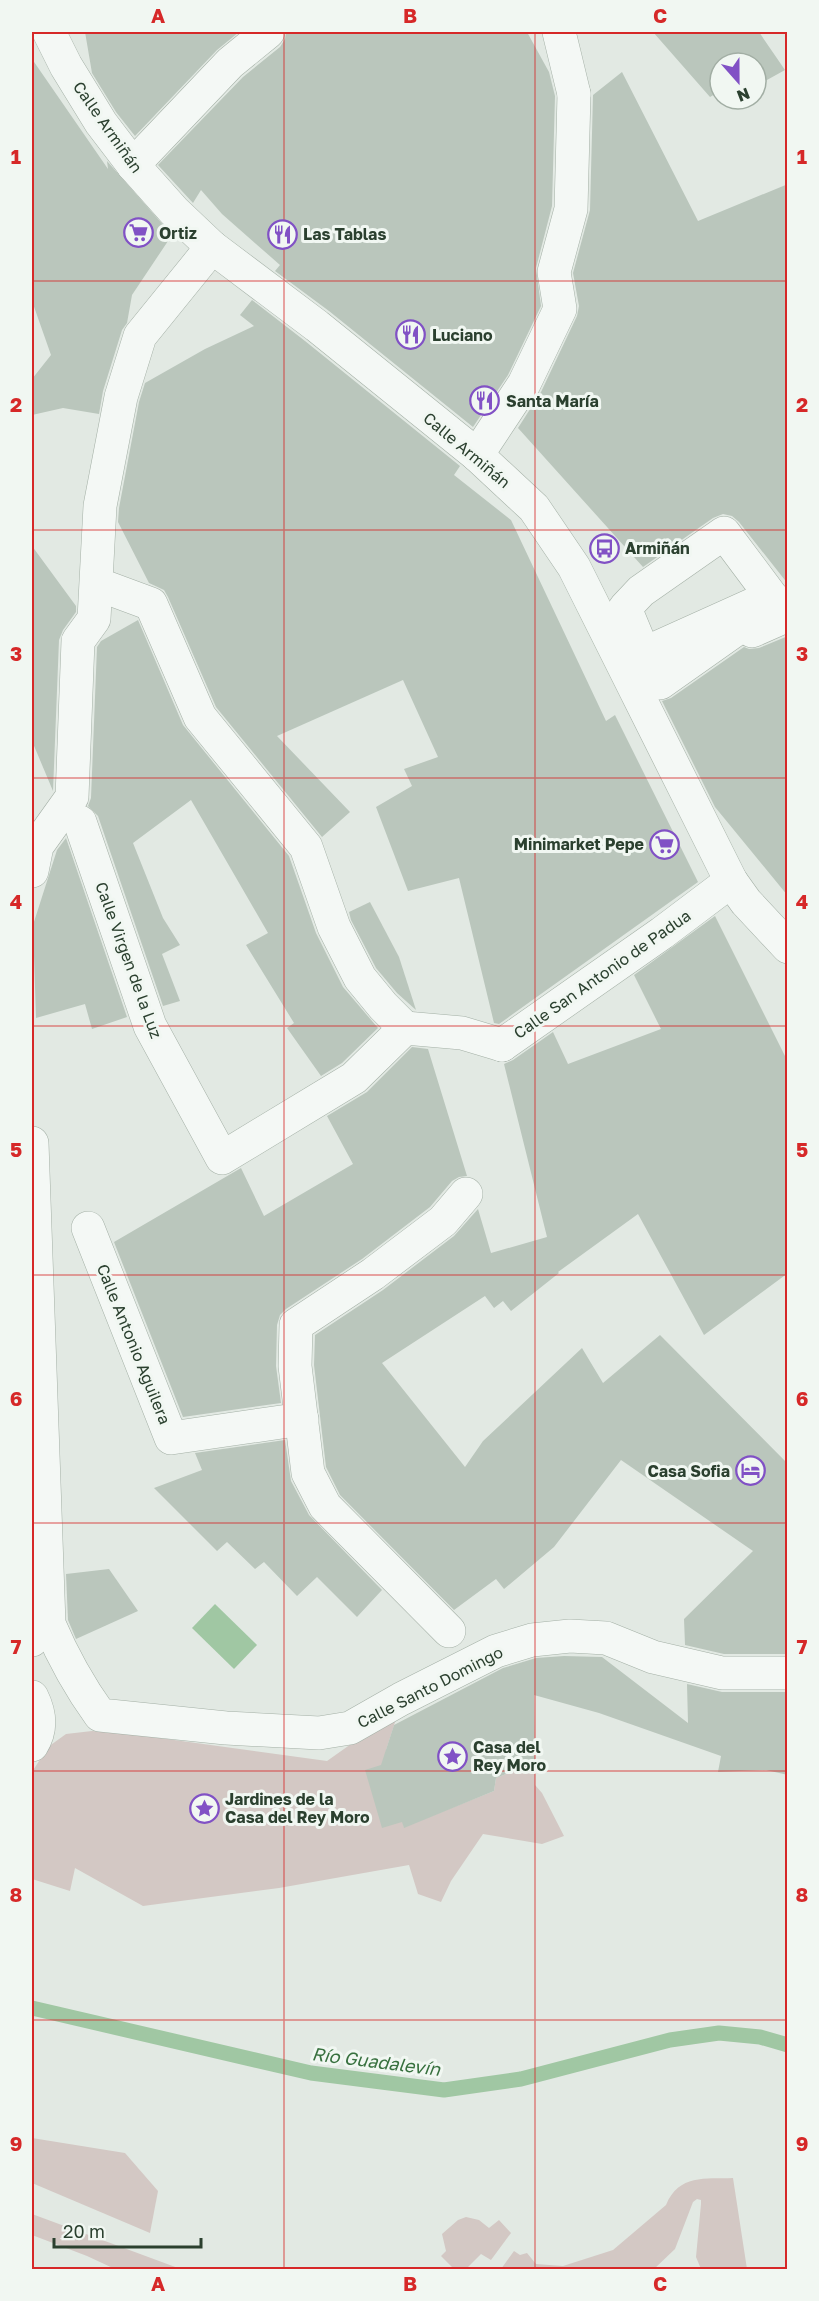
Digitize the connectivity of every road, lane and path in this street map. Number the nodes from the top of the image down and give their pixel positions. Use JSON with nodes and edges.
{"nodes":[{"id":1,"x":49,"y":32,"type":"edge"},
{"id":2,"x":268,"y":32,"type":"edge"},
{"id":3,"x":559,"y":32,"type":"edge"},
{"id":4,"x":133,"y":165,"type":"junction"},
{"id":5,"x":212,"y":247,"type":"junction"},
{"id":6,"x":477,"y":455,"type":"junction"},
{"id":7,"x":97,"y":584,"type":"junction"},
{"id":8,"x":781,"y":603,"type":"edge"},
{"id":9,"x":633,"y":659,"type":"junction"},
{"id":10,"x":80,"y":822,"type":"dead end"},
{"id":11,"x":32,"y":871,"type":"edge"},
{"id":12,"x":731,"y":881,"type":"junction"},
{"id":13,"x":788,"y":947,"type":"edge"},
{"id":14,"x":405,"y":1028,"type":"junction"},
{"id":15,"x":32,"y":1143,"type":"edge"},
{"id":16,"x":466,"y":1194,"type":"dead end"},
{"id":17,"x":88,"y":1228,"type":"dead end"},
{"id":18,"x":302,"y":1419,"type":"junction"},
{"id":19,"x":449,"y":1631,"type":"dead end"},
{"id":20,"x":40,"y":1632,"type":"edge"},
{"id":21,"x":788,"y":1673,"type":"edge"},
{"id":22,"x":32,"y":1697,"type":"edge"},
{"id":23,"x":32,"y":1744,"type":"edge"}],
"edges":[{"from":1,"to":4,"type":"street","name":"Calle Armiñán"},
{"from":2,"to":4,"type":"street"},
{"from":3,"to":6,"type":"street"},
{"from":4,"to":5,"type":"street","name":"Calle Armiñán"},
{"from":5,"to":6,"type":"street","name":"Calle Armiñán"},
{"from":5,"to":7,"type":"street"},
{"from":6,"to":9,"type":"street","name":"Calle Armiñán"},
{"from":7,"to":11,"type":"street"},
{"from":7,"to":14,"type":"street"},
{"from":8,"to":9,"type":"street"},
{"from":8,"to":9,"type":"street"},
{"from":9,"to":12,"type":"street","name":"Calle Armiñán"},
{"from":10,"to":14,"type":"street","name":"Calle Virgen de la Luz"},
{"from":12,"to":13,"type":"street","name":"Calle Armiñán"},
{"from":12,"to":14,"type":"street","name":"Calle San Antonio de Padua"},
{"from":15,"to":20,"type":"street"},
{"from":16,"to":18,"type":"street"},
{"from":17,"to":18,"type":"street","name":"Calle Antonio Aguilera"},
{"from":18,"to":19,"type":"street"},
{"from":20,"to":21,"type":"street","name":"Calle Santo Domingo"},
{"from":22,"to":23,"type":"street"}]}
